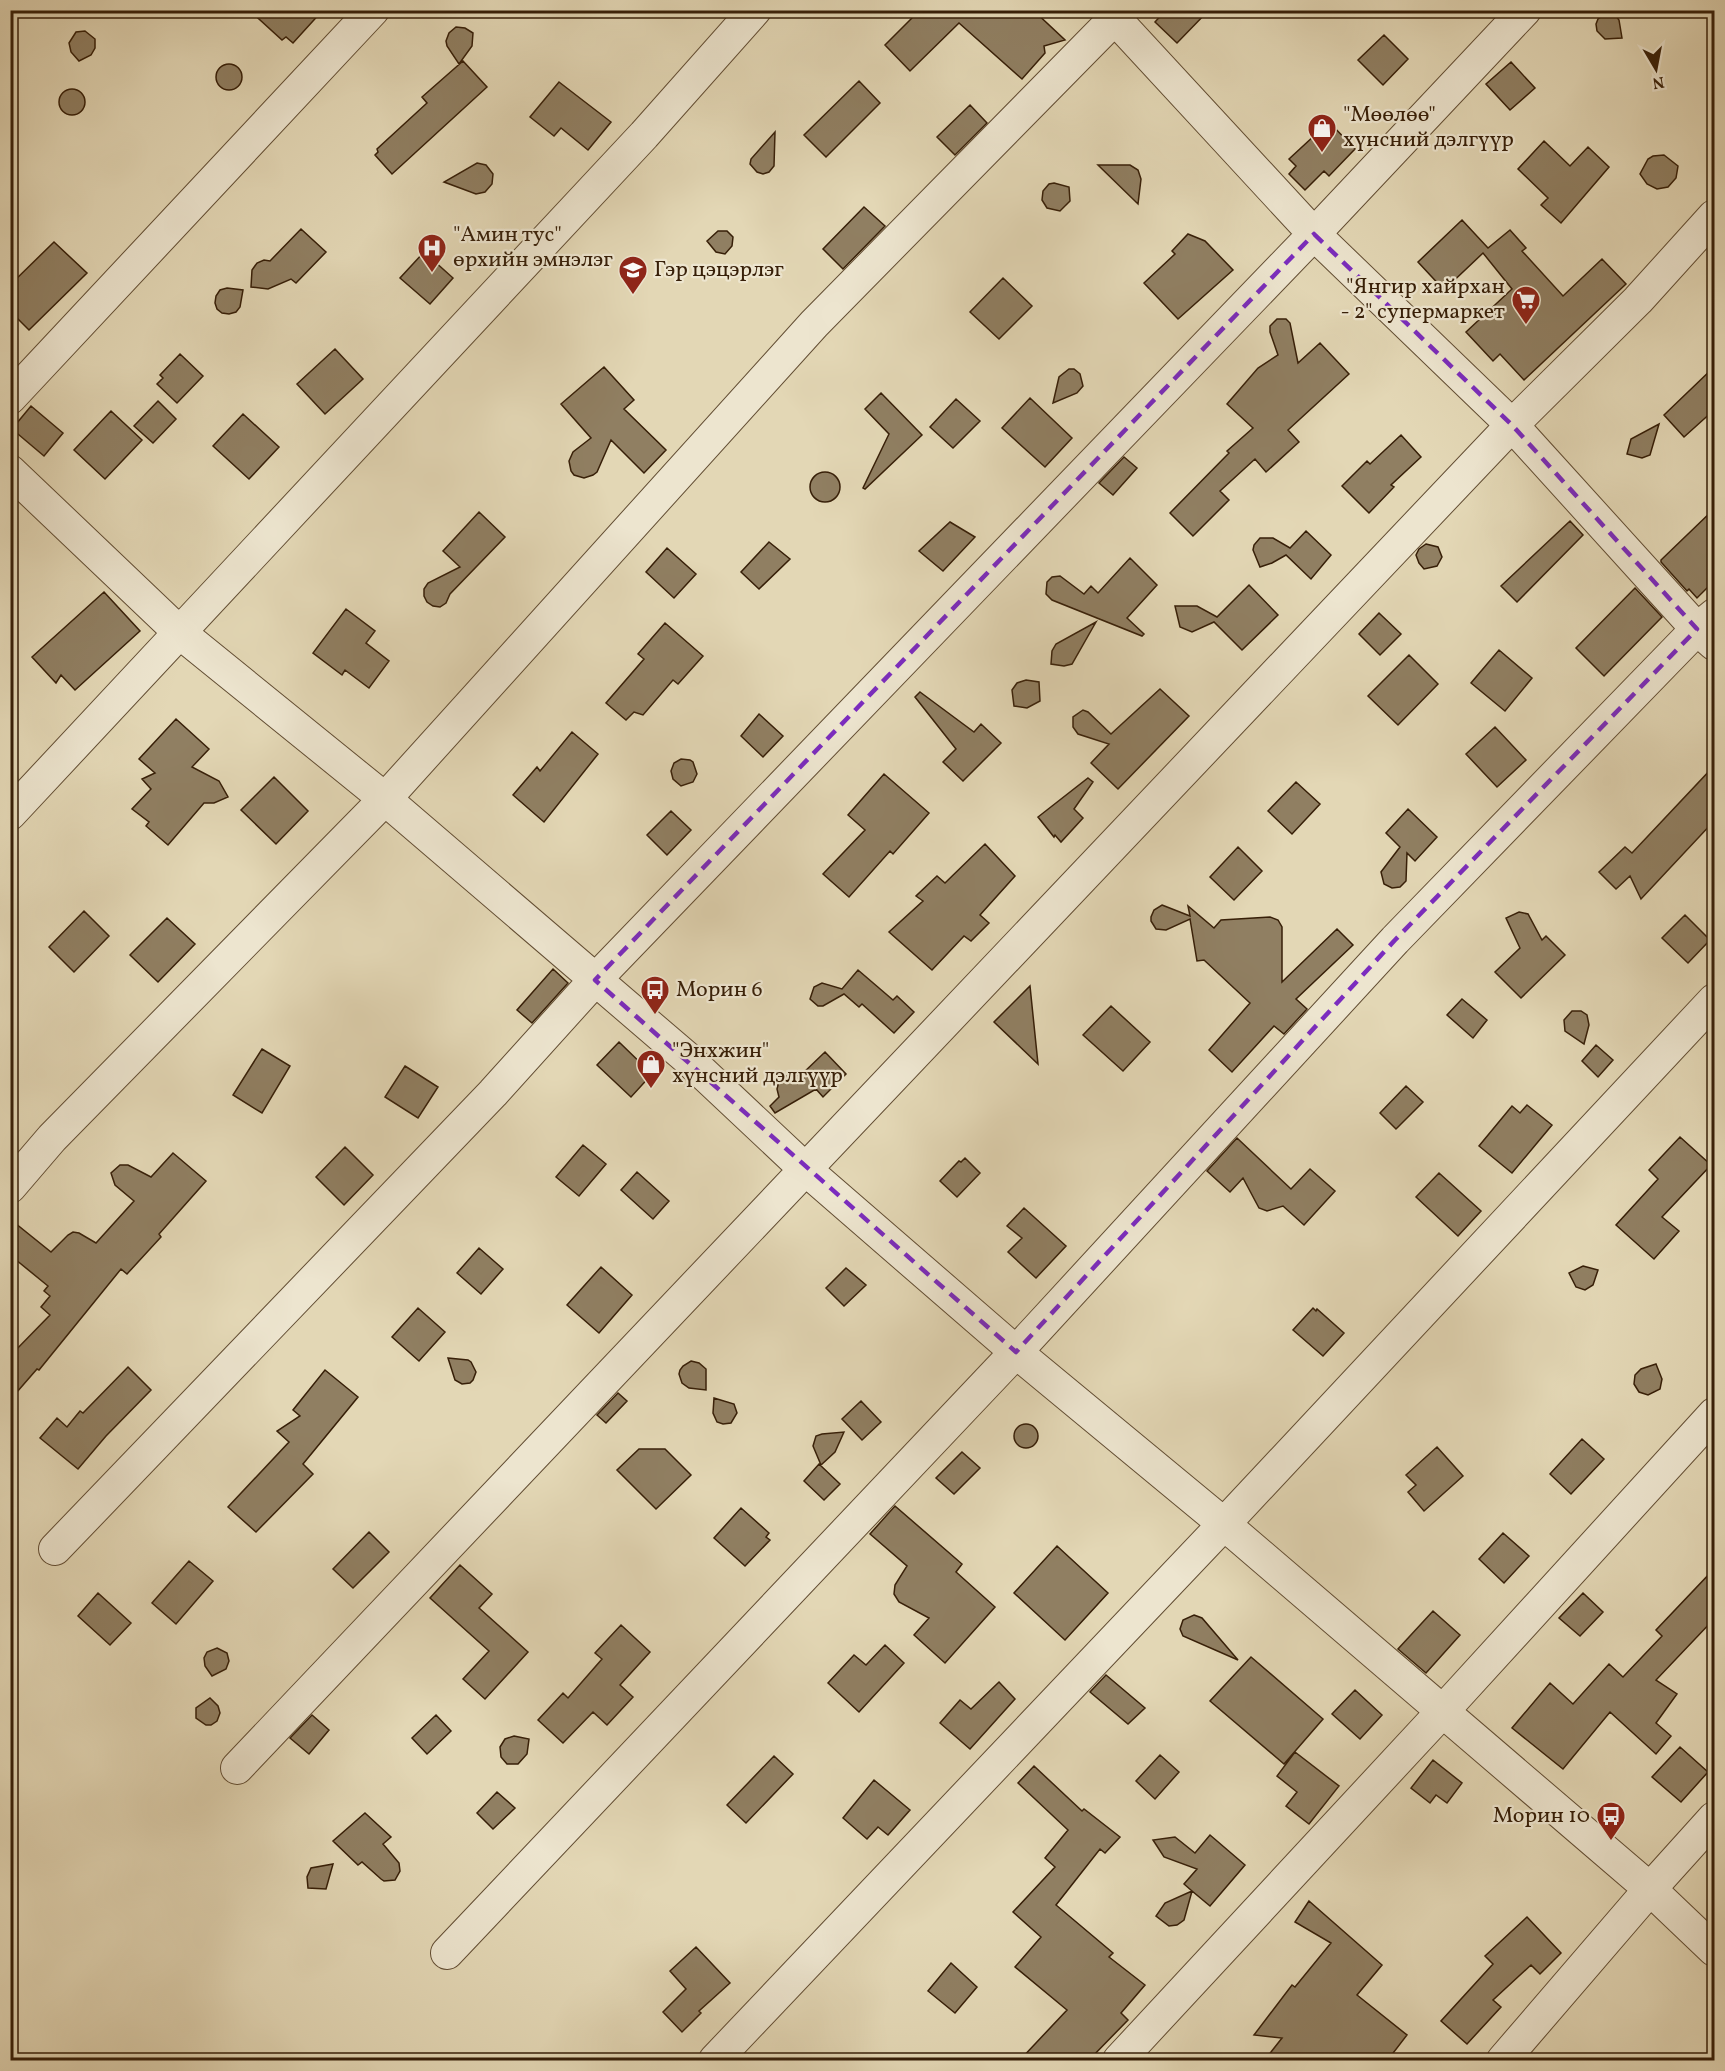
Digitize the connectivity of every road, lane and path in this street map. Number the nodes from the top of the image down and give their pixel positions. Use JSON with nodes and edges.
{"nodes":[{"id":1,"x":373,"y":10,"type":"edge"},
{"id":2,"x":755,"y":10,"type":"edge"},
{"id":3,"x":1525,"y":10,"type":"edge"},
{"id":4,"x":1115,"y":13,"type":"edge"},
{"id":5,"x":1714,"y":216,"type":"edge"},
{"id":6,"x":1314,"y":234,"type":"junction"},
{"id":7,"x":10,"y":398,"type":"edge"},
{"id":8,"x":1512,"y":425,"type":"junction"},
{"id":9,"x":10,"y":471,"type":"edge"},
{"id":10,"x":1709,"y":630,"type":"edge"},
{"id":11,"x":179,"y":632,"type":"junction"},
{"id":12,"x":385,"y":799,"type":"junction"},
{"id":13,"x":10,"y":814,"type":"edge"},
{"id":14,"x":596,"y":980,"type":"junction"},
{"id":15,"x":1714,"y":1000,"type":"edge"},
{"id":16,"x":805,"y":1169,"type":"junction"},
{"id":17,"x":10,"y":1187,"type":"edge"},
{"id":18,"x":1016,"y":1352,"type":"junction"},
{"id":19,"x":1714,"y":1414,"type":"edge"},
{"id":20,"x":1224,"y":1524,"type":"junction"},
{"id":21,"x":55,"y":1549,"type":"dead end"},
{"id":22,"x":1442,"y":1712,"type":"junction"},
{"id":23,"x":237,"y":1768,"type":"dead end"},
{"id":24,"x":1714,"y":1818,"type":"edge"},
{"id":25,"x":1650,"y":1889,"type":"junction"},
{"id":26,"x":1714,"y":1950,"type":"edge"},
{"id":27,"x":447,"y":1953,"type":"dead end"},
{"id":28,"x":715,"y":2061,"type":"edge"},
{"id":29,"x":1119,"y":2061,"type":"edge"},
{"id":30,"x":1503,"y":2061,"type":"edge"}],
"edges":[{"from":1,"to":7,"type":"street"},
{"from":2,"to":11,"type":"street"},
{"from":3,"to":6,"type":"street"},
{"from":4,"to":6,"type":"street"},
{"from":4,"to":12,"type":"street"},
{"from":5,"to":8,"type":"street"},
{"from":6,"to":8,"type":"street"},
{"from":6,"to":14,"type":"street"},
{"from":8,"to":10,"type":"street"},
{"from":8,"to":16,"type":"street"},
{"from":9,"to":11,"type":"street"},
{"from":10,"to":18,"type":"street"},
{"from":11,"to":12,"type":"street"},
{"from":11,"to":13,"type":"street"},
{"from":12,"to":14,"type":"street"},
{"from":12,"to":17,"type":"street"},
{"from":14,"to":16,"type":"street"},
{"from":14,"to":21,"type":"street"},
{"from":15,"to":20,"type":"street"},
{"from":16,"to":18,"type":"street"},
{"from":16,"to":23,"type":"street"},
{"from":18,"to":20,"type":"street"},
{"from":18,"to":27,"type":"street"},
{"from":19,"to":22,"type":"street"},
{"from":20,"to":22,"type":"street"},
{"from":20,"to":28,"type":"street"},
{"from":22,"to":25,"type":"street"},
{"from":22,"to":29,"type":"street"},
{"from":24,"to":25,"type":"street"},
{"from":25,"to":26,"type":"street"},
{"from":25,"to":30,"type":"street"}]}
